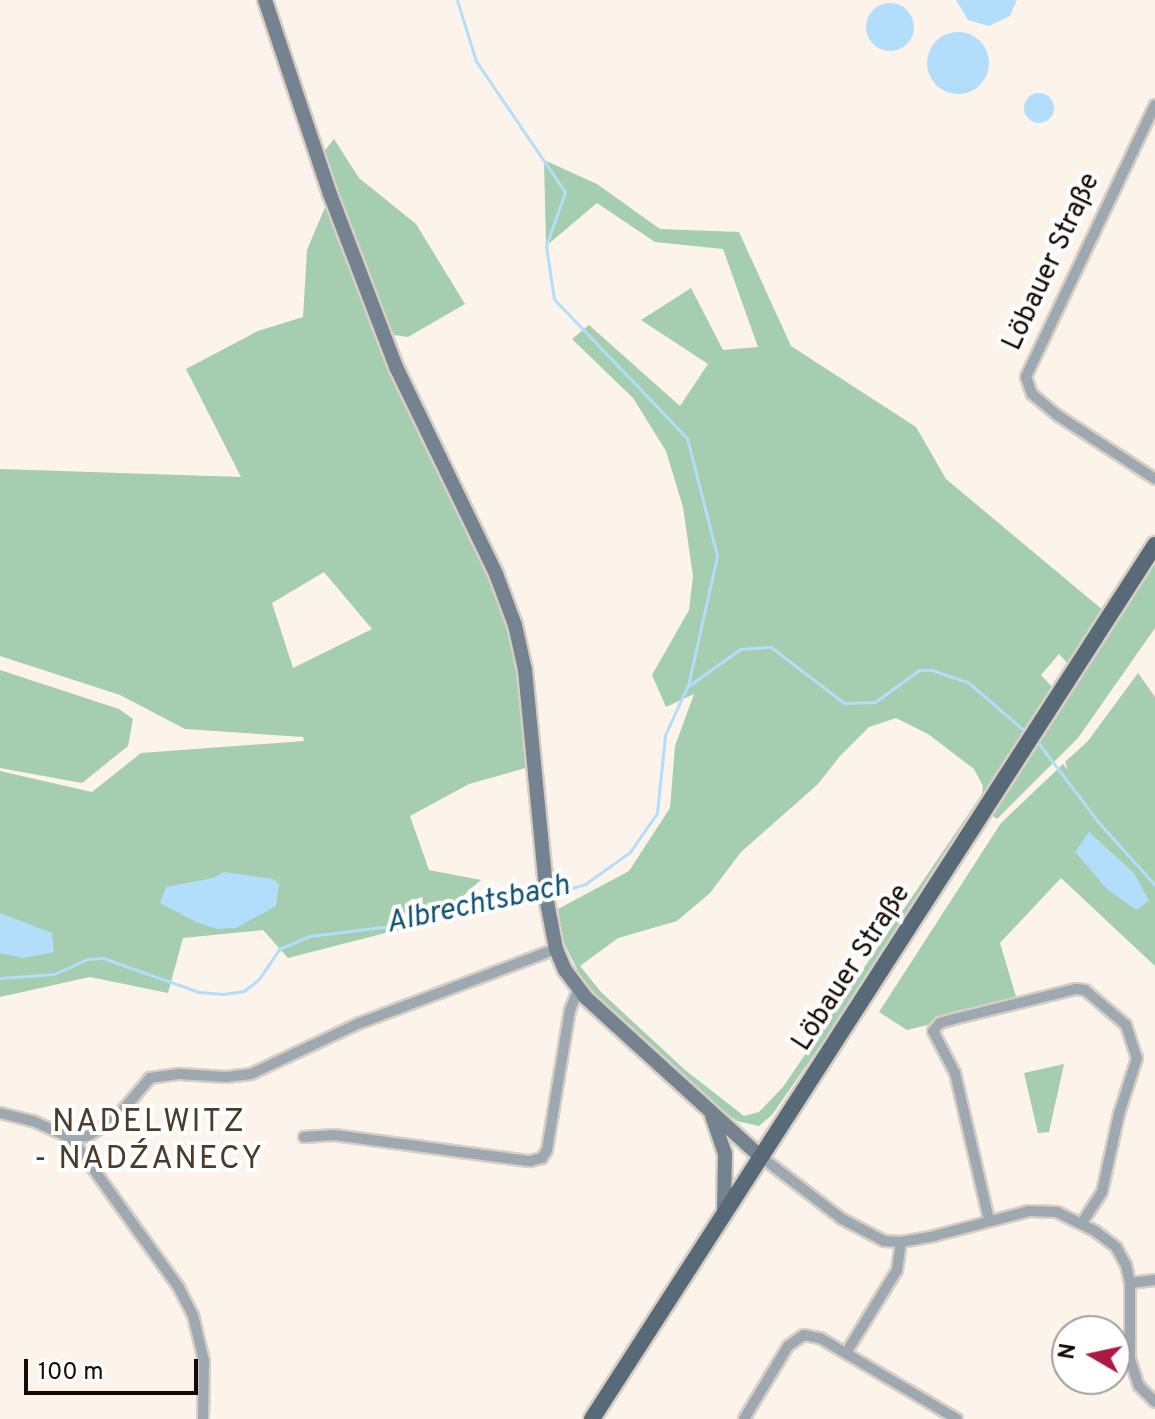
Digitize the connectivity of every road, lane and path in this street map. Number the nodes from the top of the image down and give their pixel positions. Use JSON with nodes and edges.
{"nodes":[{"id":1,"x":265,"y":0,"type":"edge"},
{"id":2,"x":1155,"y":105,"type":"edge"},
{"id":3,"x":1155,"y":479,"type":"edge"},
{"id":4,"x":1155,"y":545,"type":"edge"},
{"id":5,"x":556,"y":949,"type":"junction"},
{"id":6,"x":578,"y":990,"type":"junction"},
{"id":7,"x":0,"y":1113,"type":"edge"},
{"id":8,"x":712,"y":1115,"type":"junction"},
{"id":9,"x":304,"y":1137,"type":"dead end"},
{"id":10,"x":71,"y":1138,"type":"junction"},
{"id":11,"x":760,"y":1156,"type":"junction"},
{"id":12,"x":724,"y":1211,"type":"junction"},
{"id":13,"x":989,"y":1220,"type":"junction"},
{"id":14,"x":1082,"y":1223,"type":"junction"},
{"id":15,"x":901,"y":1242,"type":"junction"},
{"id":16,"x":1155,"y":1280,"type":"edge"},
{"id":17,"x":1130,"y":1283,"type":"junction"},
{"id":18,"x":846,"y":1353,"type":"junction"},
{"id":19,"x":1155,"y":1402,"type":"edge"},
{"id":20,"x":203,"y":1419,"type":"edge"},
{"id":21,"x":592,"y":1419,"type":"edge"},
{"id":22,"x":744,"y":1419,"type":"edge"},
{"id":23,"x":957,"y":1419,"type":"edge"}],
"edges":[{"from":1,"to":5,"type":"main road"},
{"from":2,"to":3,"type":"street","name":"Löbauer Straße"},
{"from":4,"to":11,"type":"main road","name":"Löbauer Straße"},
{"from":5,"to":6,"type":"main road"},
{"from":5,"to":10,"type":"street"},
{"from":6,"to":8,"type":"main road"},
{"from":6,"to":9,"type":"street"},
{"from":7,"to":10,"type":"street"},
{"from":8,"to":11,"type":"main road"},
{"from":8,"to":12,"type":"main road"},
{"from":10,"to":20,"type":"street"},
{"from":11,"to":12,"type":"main road","name":"Löbauer Straße"},
{"from":11,"to":15,"type":"street"},
{"from":12,"to":21,"type":"main road","name":"Löbauer Straße"},
{"from":13,"to":14,"type":"street"},
{"from":13,"to":14,"type":"street"},
{"from":13,"to":15,"type":"street"},
{"from":14,"to":17,"type":"street"},
{"from":15,"to":18,"type":"street"},
{"from":16,"to":17,"type":"street"},
{"from":17,"to":19,"type":"street"},
{"from":18,"to":22,"type":"street"},
{"from":18,"to":23,"type":"street"}]}
